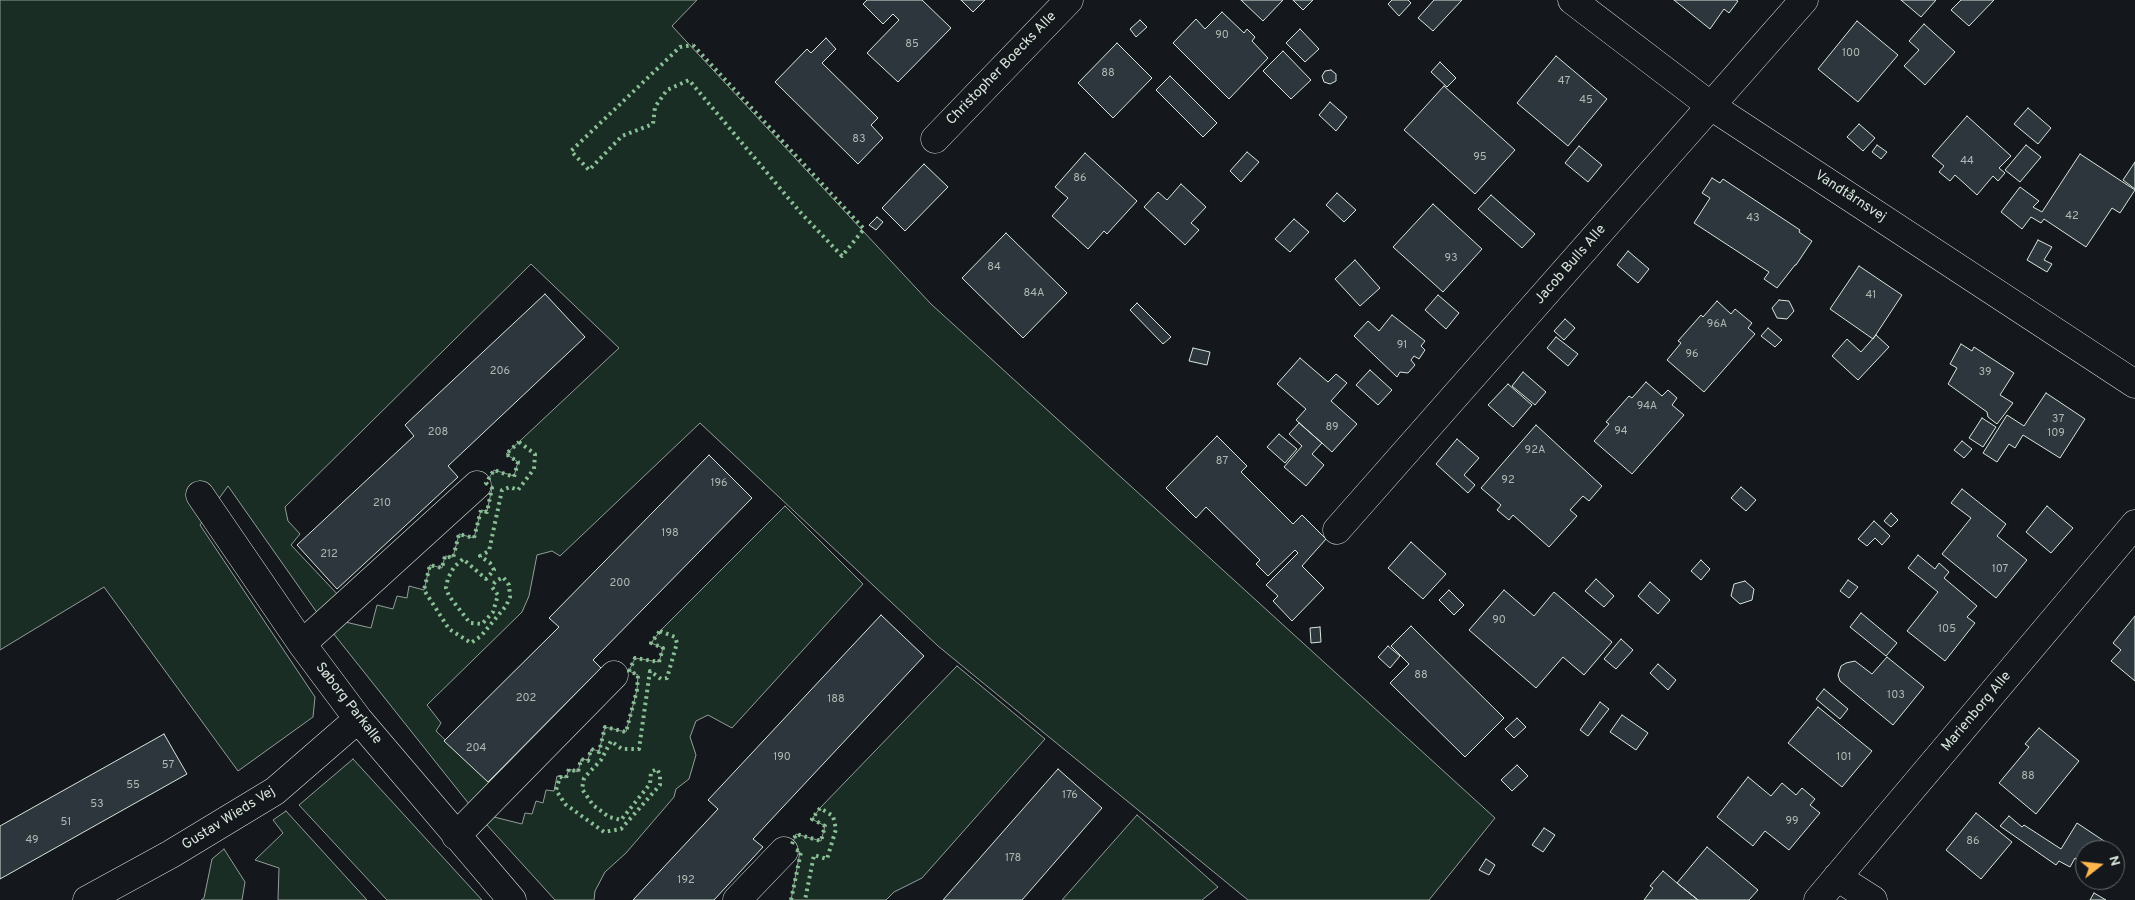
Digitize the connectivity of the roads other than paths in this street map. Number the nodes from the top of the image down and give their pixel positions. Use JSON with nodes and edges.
{"nodes":[{"id":1,"x":1069,"y":0,"type":"edge"},
{"id":2,"x":1572,"y":0,"type":"edge"},
{"id":3,"x":1804,"y":0,"type":"edge"},
{"id":4,"x":1710,"y":106,"type":"junction"},
{"id":5,"x":935,"y":139,"type":"dead end"},
{"id":6,"x":2135,"y":384,"type":"edge"},
{"id":7,"x":477,"y":485,"type":"dead end"},
{"id":8,"x":200,"y":495,"type":"dead end"},
{"id":9,"x":2135,"y":524,"type":"edge"},
{"id":10,"x":1337,"y":530,"type":"dead end"},
{"id":11,"x":302,"y":644,"type":"junction"},
{"id":12,"x":614,"y":675,"type":"dead end"},
{"id":13,"x":358,"y":719,"type":"junction"},
{"id":14,"x":456,"y":836,"type":"junction"},
{"id":15,"x":784,"y":851,"type":"dead end"},
{"id":16,"x":1837,"y":877,"type":"junction"},
{"id":17,"x":87,"y":900,"type":"edge"},
{"id":18,"x":512,"y":900,"type":"edge"},
{"id":19,"x":737,"y":900,"type":"edge"},
{"id":20,"x":1818,"y":900,"type":"edge"},
{"id":21,"x":1873,"y":900,"type":"edge"}],
"edges":[{"from":1,"to":5,"type":"street","name":"Christopher Boecks Alle"},
{"from":2,"to":4,"type":"street","name":"Vandtårnsvej"},
{"from":3,"to":4,"type":"street","name":"Jacob Bulls Alle"},
{"from":4,"to":6,"type":"street","name":"Vandtårnsvej"},
{"from":4,"to":10,"type":"street","name":"Jacob Bulls Alle"},
{"from":7,"to":11,"type":"street"},
{"from":8,"to":11,"type":"street","name":"Søborg Parkalle"},
{"from":9,"to":16,"type":"street","name":"Marienborg Alle"},
{"from":11,"to":13,"type":"street","name":"Søborg Parkalle"},
{"from":12,"to":14,"type":"street"},
{"from":13,"to":14,"type":"street","name":"Søborg Parkalle"},
{"from":13,"to":17,"type":"street","name":"Gustav Wieds Vej"},
{"from":14,"to":18,"type":"street","name":"Søborg Parkalle"},
{"from":15,"to":19,"type":"street"},
{"from":16,"to":20,"type":"street","name":"Marienborg Alle"},
{"from":16,"to":21,"type":"street"}]}
